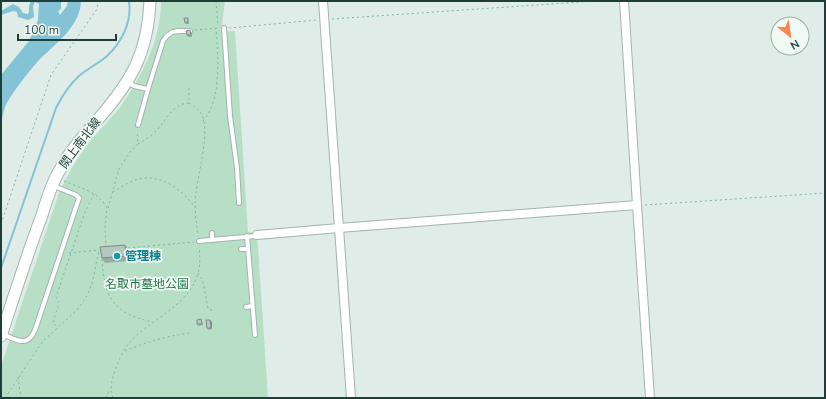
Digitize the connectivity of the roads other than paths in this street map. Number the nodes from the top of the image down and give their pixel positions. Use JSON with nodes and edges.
{"nodes":[{"id":1,"x":150,"y":1,"type":"edge"},
{"id":2,"x":323,"y":1,"type":"edge"},
{"id":3,"x":624,"y":1,"type":"edge"},
{"id":4,"x":224,"y":28,"type":"road end"},
{"id":5,"x":190,"y":31,"type":"edge"},
{"id":6,"x":127,"y":82,"type":"junction"},
{"id":7,"x":148,"y":89,"type":"junction"},
{"id":8,"x":138,"y":124,"type":"road end"},
{"id":9,"x":52,"y":186,"type":"junction"},
{"id":10,"x":239,"y":203,"type":"dead end"},
{"id":11,"x":637,"y":206,"type":"junction"},
{"id":12,"x":339,"y":228,"type":"junction"},
{"id":13,"x":212,"y":233,"type":"dead end"},
{"id":14,"x":247,"y":236,"type":"junction"},
{"id":15,"x":258,"y":236,"type":"joint"},
{"id":16,"x":212,"y":240,"type":"junction"},
{"id":17,"x":199,"y":241,"type":"road end"},
{"id":18,"x":241,"y":249,"type":"dead end"},
{"id":19,"x":248,"y":249,"type":"junction"},
{"id":20,"x":252,"y":306,"type":"junction"},
{"id":21,"x":246,"y":307,"type":"dead end"},
{"id":22,"x":1,"y":335,"type":"edge"},
{"id":23,"x":255,"y":335,"type":"dead end"},
{"id":24,"x":351,"y":398,"type":"edge"},
{"id":25,"x":650,"y":398,"type":"edge"}],
"edges":[{"from":1,"to":6,"type":"street","name":"閖上南北線"},
{"from":2,"to":12,"type":"street"},
{"from":3,"to":11,"type":"street"},
{"from":4,"to":10,"type":"lane"},
{"from":5,"to":7,"type":"lane"},
{"from":6,"to":7,"type":"lane"},
{"from":6,"to":9,"type":"street","name":"閖上南北線"},
{"from":7,"to":8,"type":"lane"},
{"from":9,"to":22,"type":"street","name":"閖上南北線"},
{"from":9,"to":22,"type":"lane"},
{"from":11,"to":12,"type":"street"},
{"from":11,"to":25,"type":"street"},
{"from":12,"to":15,"type":"street"},
{"from":12,"to":24,"type":"street"},
{"from":13,"to":16,"type":"lane"},
{"from":14,"to":15,"type":"lane"},
{"from":14,"to":16,"type":"lane"},
{"from":14,"to":19,"type":"lane"},
{"from":16,"to":17,"type":"lane"},
{"from":18,"to":19,"type":"lane"},
{"from":19,"to":20,"type":"lane"},
{"from":20,"to":21,"type":"lane"},
{"from":20,"to":23,"type":"lane"}]}
